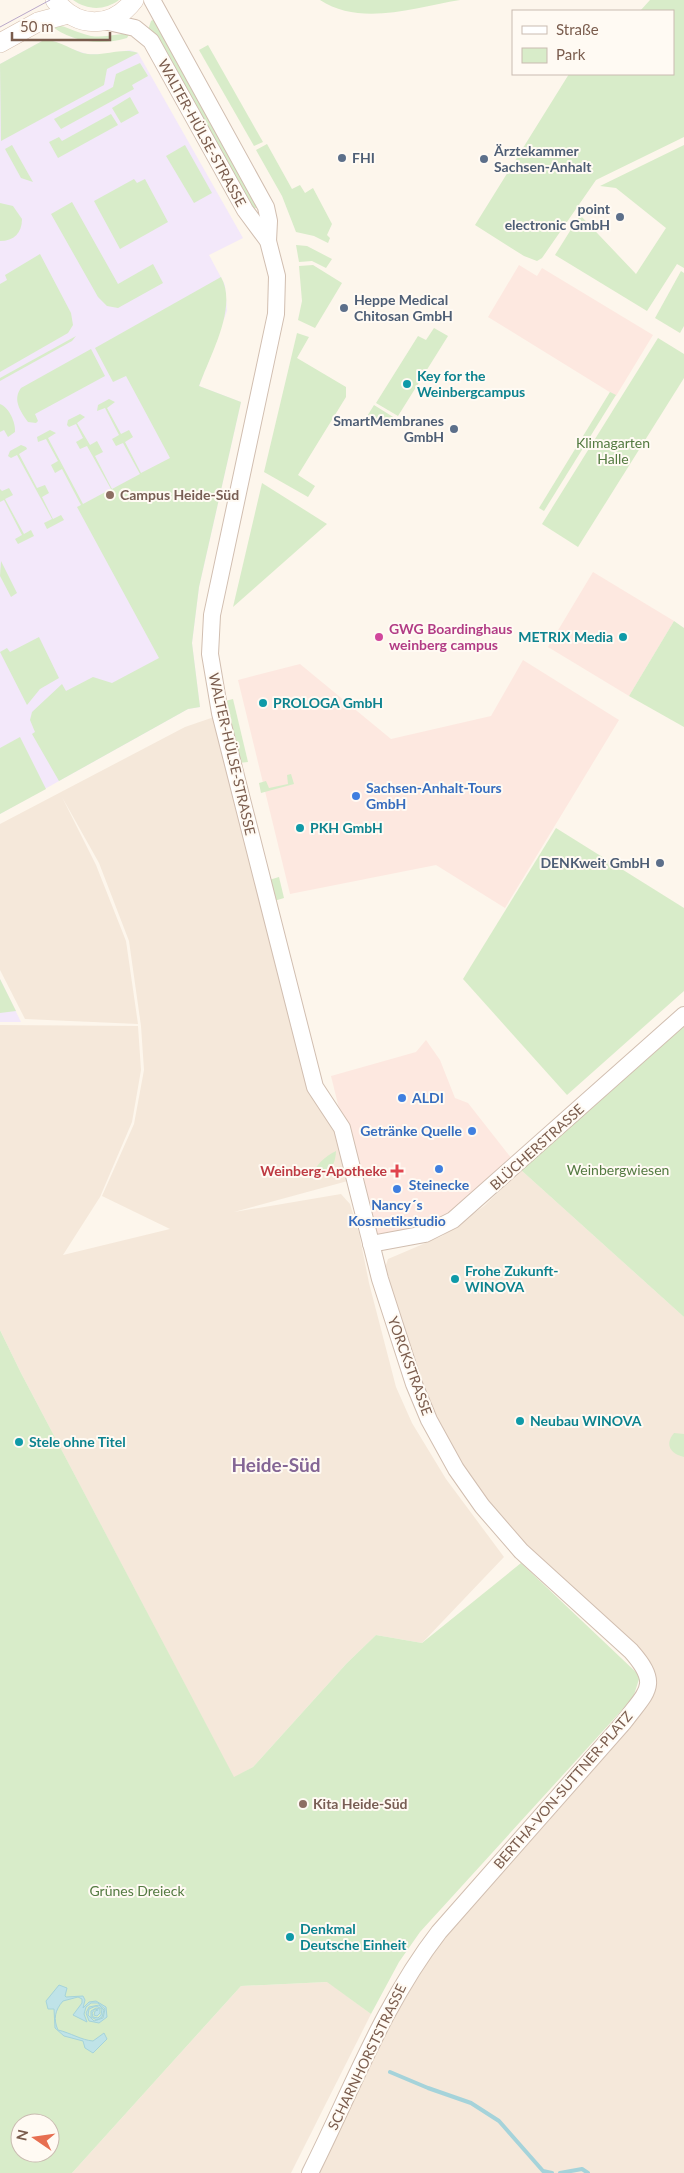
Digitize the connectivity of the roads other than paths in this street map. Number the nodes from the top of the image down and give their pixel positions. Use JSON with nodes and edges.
{"nodes":[{"id":1,"x":55,"y":0,"type":"edge"},
{"id":2,"x":134,"y":0,"type":"edge"},
{"id":3,"x":152,"y":0,"type":"edge"},
{"id":4,"x":68,"y":14,"type":"junction"},
{"id":5,"x":104,"y":21,"type":"junction"},
{"id":6,"x":0,"y":43,"type":"edge"},
{"id":7,"x":268,"y":241,"type":"junction"},
{"id":8,"x":684,"y":1015,"type":"edge"},
{"id":9,"x":371,"y":1244,"type":"junction"},
{"id":10,"x":521,"y":1551,"type":"joint"},
{"id":11,"x":468,"y":1899,"type":"joint"},
{"id":12,"x":310,"y":2173,"type":"edge"}],
"edges":[{"from":1,"to":4,"type":"main road"},
{"from":2,"to":5,"type":"main road"},
{"from":3,"to":7,"type":"street","name":"WALTER-HÜLSE-STRASSE"},
{"from":4,"to":5,"type":"main road"},
{"from":4,"to":6,"type":"main road"},
{"from":5,"to":7,"type":"street","name":"WALTER-HÜLSE-STRASSE"},
{"from":7,"to":9,"type":"street","name":"WALTER-HÜLSE-STRASSE"},
{"from":8,"to":9,"type":"street","name":"BLÜCHERSTRASSE"},
{"from":9,"to":10,"type":"street","name":"YORCKSTRASSE"},
{"from":10,"to":11,"type":"street","name":"BERTHA-VON-SUTTNER-PLATZ"},
{"from":11,"to":12,"type":"street","name":"SCHARNHORSTSTRASSE"}]}
